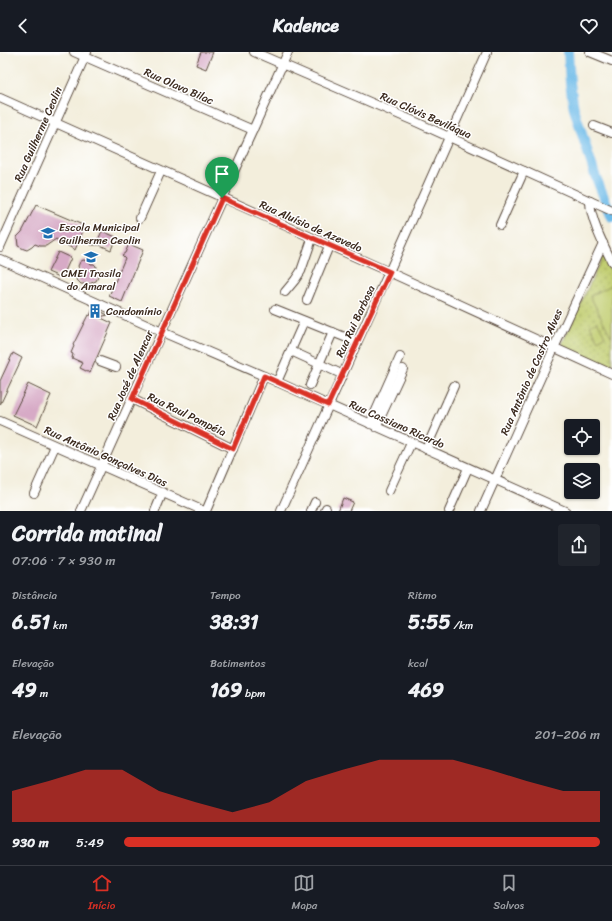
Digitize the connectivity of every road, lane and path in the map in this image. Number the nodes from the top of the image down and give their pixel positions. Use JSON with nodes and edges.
{"nodes":[{"id":1,"x":74,"y":52,"type":"edge"},
{"id":2,"x":254,"y":52,"type":"edge"},
{"id":3,"x":288,"y":52,"type":"edge"},
{"id":4,"x":487,"y":52,"type":"edge"},
{"id":5,"x":590,"y":52,"type":"edge"},
{"id":6,"x":86,"y":55,"type":"edge"},
{"id":7,"x":612,"y":61,"type":"edge"},
{"id":8,"x":282,"y":65,"type":"junction"},
{"id":9,"x":0,"y":98,"type":"edge"},
{"id":10,"x":55,"y":124,"type":"junction"},
{"id":11,"x":594,"y":126,"type":"dead end"},
{"id":12,"x":253,"y":130,"type":"junction"},
{"id":13,"x":612,"y":133,"type":"edge"},
{"id":14,"x":450,"y":138,"type":"junction"},
{"id":15,"x":160,"y":171,"type":"junction"},
{"id":16,"x":524,"y":171,"type":"junction"},
{"id":17,"x":222,"y":198,"type":"junction"},
{"id":18,"x":590,"y":204,"type":"junction"},
{"id":19,"x":612,"y":211,"type":"edge"},
{"id":20,"x":140,"y":218,"type":"dead end"},
{"id":21,"x":500,"y":225,"type":"dead end"},
{"id":22,"x":312,"y":239,"type":"junction"},
{"id":23,"x":603,"y":244,"type":"junction"},
{"id":24,"x":329,"y":246,"type":"junction"},
{"id":25,"x":0,"y":248,"type":"edge"},
{"id":26,"x":0,"y":259,"type":"edge"},
{"id":27,"x":612,"y":262,"type":"edge"},
{"id":28,"x":390,"y":272,"type":"junction"},
{"id":29,"x":285,"y":292,"type":"dead end"},
{"id":30,"x":307,"y":300,"type":"dead end"},
{"id":31,"x":275,"y":309,"type":"dead end"},
{"id":32,"x":304,"y":321,"type":"junction"},
{"id":33,"x":162,"y":332,"type":"junction"},
{"id":34,"x":333,"y":332,"type":"junction"},
{"id":35,"x":357,"y":342,"type":"junction"},
{"id":36,"x":554,"y":348,"type":"junction"},
{"id":37,"x":291,"y":351,"type":"junction"},
{"id":38,"x":400,"y":357,"type":"dead end"},
{"id":39,"x":100,"y":361,"type":"dead end"},
{"id":40,"x":320,"y":364,"type":"junction"},
{"id":41,"x":116,"y":367,"type":"dead end"},
{"id":42,"x":403,"y":368,"type":"dead end"},
{"id":43,"x":337,"y":372,"type":"dead end"},
{"id":44,"x":612,"y":374,"type":"edge"},
{"id":45,"x":264,"y":376,"type":"junction"},
{"id":46,"x":277,"y":382,"type":"junction"},
{"id":47,"x":310,"y":385,"type":"dead end"},
{"id":48,"x":454,"y":386,"type":"dead end"},
{"id":49,"x":132,"y":399,"type":"junction"},
{"id":50,"x":328,"y":405,"type":"junction"},
{"id":51,"x":0,"y":421,"type":"edge"},
{"id":52,"x":373,"y":425,"type":"junction"},
{"id":53,"x":411,"y":442,"type":"junction"},
{"id":54,"x":55,"y":446,"type":"junction"},
{"id":55,"x":233,"y":449,"type":"junction"},
{"id":56,"x":426,"y":449,"type":"junction"},
{"id":57,"x":102,"y":466,"type":"junction"},
{"id":58,"x":468,"y":468,"type":"junction"},
{"id":59,"x":495,"y":480,"type":"junction"},
{"id":60,"x":389,"y":491,"type":"dead end"},
{"id":61,"x":34,"y":492,"type":"dead end"},
{"id":62,"x":163,"y":492,"type":"junction"},
{"id":63,"x":315,"y":502,"type":"dead end"},
{"id":64,"x":81,"y":511,"type":"edge"},
{"id":65,"x":155,"y":511,"type":"edge"},
{"id":66,"x":204,"y":511,"type":"edge"},
{"id":67,"x":281,"y":511,"type":"edge"},
{"id":68,"x":311,"y":511,"type":"edge"},
{"id":69,"x":449,"y":511,"type":"edge"},
{"id":70,"x":481,"y":511,"type":"edge"},
{"id":71,"x":565,"y":511,"type":"edge"}],
"edges":[{"from":1,"to":6,"type":"street","name":"Rua Olavo Bilac"},
{"from":2,"to":8,"type":"street","name":"Rua Clóvis Beviláqua"},
{"from":3,"to":8,"type":"street","name":"Rua José de Alencar"},
{"from":4,"to":14,"type":"street","name":"Rua Rui Barbosa"},
{"from":5,"to":7,"type":"street"},
{"from":6,"to":10,"type":"street","name":"Rua Guilherme Ceolin"},
{"from":6,"to":12,"type":"street","name":"Rua Olavo Bilac"},
{"from":8,"to":12,"type":"street","name":"Rua José de Alencar"},
{"from":8,"to":14,"type":"street","name":"Rua Clóvis Beviláqua"},
{"from":9,"to":10,"type":"street","name":"Rua Aluísio de Azevedo"},
{"from":10,"to":15,"type":"street","name":"Rua Aluísio de Azevedo"},
{"from":10,"to":25,"type":"street","name":"Rua Guilherme Ceolin"},
{"from":11,"to":13,"type":"street"},
{"from":12,"to":17,"type":"street","name":"Rua José de Alencar"},
{"from":14,"to":16,"type":"street","name":"Rua Clóvis Beviláqua"},
{"from":14,"to":28,"type":"street","name":"Rua Rui Barbosa"},
{"from":15,"to":17,"type":"street","name":"Rua Aluísio de Azevedo"},
{"from":15,"to":20,"type":"street"},
{"from":16,"to":18,"type":"street","name":"Rua Clóvis Beviláqua"},
{"from":16,"to":21,"type":"street"},
{"from":17,"to":22,"type":"street","name":"Rua Aluísio de Azevedo"},
{"from":17,"to":33,"type":"street","name":"Rua José de Alencar"},
{"from":18,"to":19,"type":"street","name":"Rua Clóvis Beviláqua"},
{"from":18,"to":23,"type":"street"},
{"from":22,"to":24,"type":"street","name":"Rua Aluísio de Azevedo"},
{"from":22,"to":29,"type":"street"},
{"from":23,"to":27,"type":"street"},
{"from":23,"to":36,"type":"street","name":"Rua Antônio de Castro Alves"},
{"from":24,"to":28,"type":"street","name":"Rua Aluísio de Azevedo"},
{"from":24,"to":30,"type":"street"},
{"from":26,"to":33,"type":"street","name":"Rua Cassiano Ricardo"},
{"from":28,"to":35,"type":"street","name":"Rua Rui Barbosa"},
{"from":28,"to":36,"type":"street","name":"Rua Aluísio de Azevedo"},
{"from":31,"to":32,"type":"street"},
{"from":32,"to":34,"type":"street"},
{"from":32,"to":37,"type":"street"},
{"from":33,"to":45,"type":"street","name":"Rua Cassiano Ricardo"},
{"from":33,"to":49,"type":"street","name":"Rua José de Alencar"},
{"from":34,"to":35,"type":"street"},
{"from":34,"to":40,"type":"street"},
{"from":35,"to":50,"type":"street","name":"Rua Rui Barbosa"},
{"from":36,"to":44,"type":"street","name":"Rua Aluísio de Azevedo"},
{"from":36,"to":59,"type":"street","name":"Rua Antônio de Castro Alves"},
{"from":37,"to":40,"type":"street"},
{"from":37,"to":46,"type":"street"},
{"from":38,"to":52,"type":"street"},
{"from":39,"to":41,"type":"street"},
{"from":40,"to":43,"type":"street"},
{"from":40,"to":47,"type":"street"},
{"from":42,"to":52,"type":"street"},
{"from":45,"to":46,"type":"street","name":"Rua Cassiano Ricardo"},
{"from":45,"to":55,"type":"street"},
{"from":46,"to":50,"type":"street","name":"Rua Cassiano Ricardo"},
{"from":48,"to":56,"type":"street"},
{"from":49,"to":55,"type":"street","name":"Rua Raul Pompéia"},
{"from":49,"to":57,"type":"street","name":"Rua José de Alencar"},
{"from":50,"to":52,"type":"street","name":"Rua Cassiano Ricardo"},
{"from":50,"to":67,"type":"street","name":"Rua Rui Barbosa"},
{"from":51,"to":54,"type":"street","name":"Rua Antônio Gonçalves Dias"},
{"from":52,"to":53,"type":"street","name":"Rua Cassiano Ricardo"},
{"from":53,"to":56,"type":"street","name":"Rua Cassiano Ricardo"},
{"from":53,"to":60,"type":"street"},
{"from":54,"to":57,"type":"street","name":"Rua Antônio Gonçalves Dias"},
{"from":54,"to":61,"type":"street"},
{"from":55,"to":66,"type":"street"},
{"from":56,"to":58,"type":"street","name":"Rua Cassiano Ricardo"},
{"from":57,"to":62,"type":"street","name":"Rua Antônio Gonçalves Dias"},
{"from":57,"to":64,"type":"street","name":"Rua José de Alencar"},
{"from":58,"to":59,"type":"street","name":"Rua Cassiano Ricardo"},
{"from":58,"to":69,"type":"street"},
{"from":59,"to":70,"type":"street","name":"Rua Antônio de Castro Alves"},
{"from":59,"to":71,"type":"street","name":"Rua Cassiano Ricardo"},
{"from":62,"to":65,"type":"street"},
{"from":62,"to":66,"type":"street","name":"Rua Antônio Gonçalves Dias"},
{"from":63,"to":68,"type":"street"}]}
